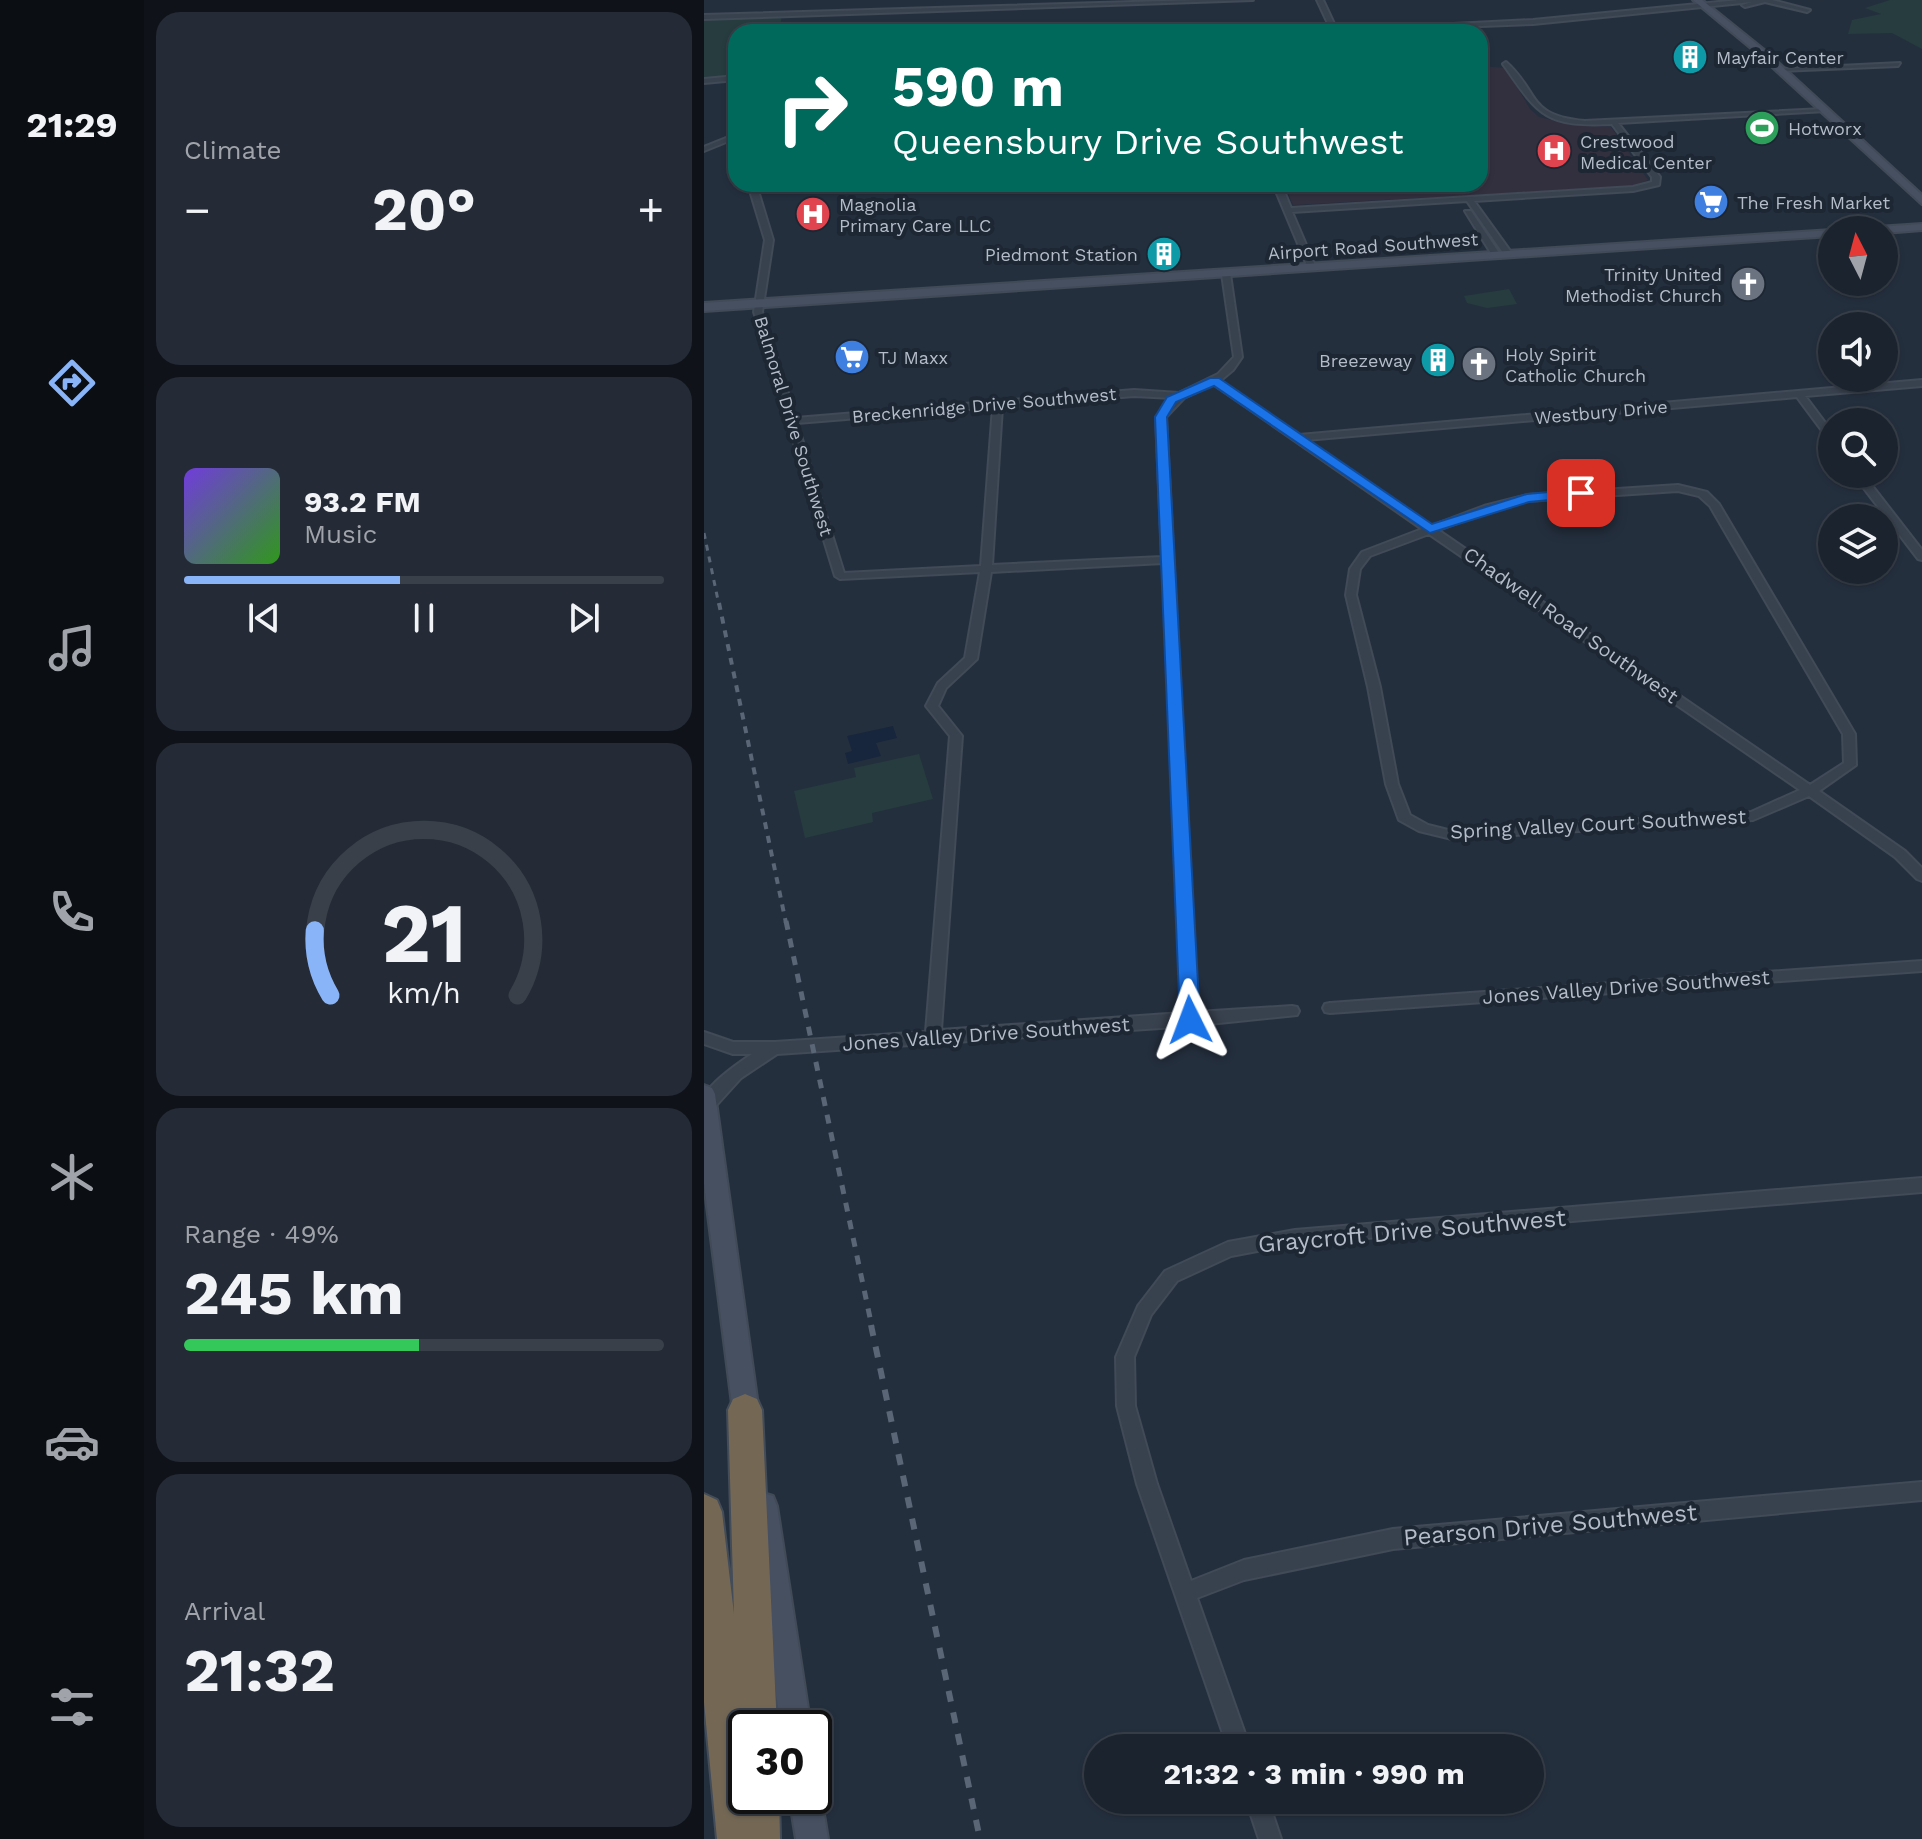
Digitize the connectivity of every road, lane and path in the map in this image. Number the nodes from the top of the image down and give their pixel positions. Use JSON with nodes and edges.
{"nodes":[{"id":1,"x":880,"y":0,"type":"edge"},
{"id":2,"x":1250,"y":0,"type":"edge"},
{"id":3,"x":1320,"y":0,"type":"edge"},
{"id":4,"x":1764,"y":0,"type":"edge"},
{"id":5,"x":782,"y":2,"type":"dead end"},
{"id":6,"x":1044,"y":3,"type":"edge"},
{"id":7,"x":1701,"y":3,"type":"edge"},
{"id":8,"x":1807,"y":10,"type":"dead end"},
{"id":9,"x":877,"y":12,"type":"junction"},
{"id":10,"x":788,"y":15,"type":"junction"},
{"id":11,"x":704,"y":17,"type":"edge"},
{"id":12,"x":1330,"y":24,"type":"edge"},
{"id":13,"x":1488,"y":24,"type":"edge"},
{"id":14,"x":1506,"y":64,"type":"dead end"},
{"id":15,"x":1898,"y":64,"type":"dead end"},
{"id":16,"x":1780,"y":69,"type":"junction"},
{"id":17,"x":728,"y":79,"type":"edge"},
{"id":18,"x":704,"y":81,"type":"edge"},
{"id":19,"x":1823,"y":111,"type":"junction"},
{"id":20,"x":1614,"y":122,"type":"junction"},
{"id":21,"x":728,"y":139,"type":"edge"},
{"id":22,"x":704,"y":149,"type":"edge"},
{"id":23,"x":756,"y":192,"type":"edge"},
{"id":24,"x":1280,"y":192,"type":"edge"},
{"id":25,"x":1919,"y":198,"type":"edge"},
{"id":26,"x":1469,"y":199,"type":"junction"},
{"id":27,"x":1459,"y":200,"type":"junction"},
{"id":28,"x":1288,"y":210,"type":"junction"},
{"id":29,"x":1922,"y":228,"type":"edge"},
{"id":30,"x":1898,"y":229,"type":"edge"},
{"id":31,"x":1818,"y":234,"type":"edge"},
{"id":32,"x":1503,"y":255,"type":"junction"},
{"id":33,"x":1312,"y":268,"type":"junction"},
{"id":34,"x":1226,"y":274,"type":"junction"},
{"id":35,"x":704,"y":307,"type":"edge"},
{"id":36,"x":758,"y":307,"type":"junction"},
{"id":37,"x":704,"y":315,"type":"edge"},
{"id":38,"x":1214,"y":381,"type":"junction"},
{"id":39,"x":1922,"y":385,"type":"edge"},
{"id":40,"x":1199,"y":386,"type":"junction"},
{"id":41,"x":1134,"y":393,"type":"junction"},
{"id":42,"x":1176,"y":395,"type":"junction"},
{"id":43,"x":1800,"y":395,"type":"junction"},
{"id":44,"x":998,"y":404,"type":"junction"},
{"id":45,"x":1163,"y":413,"type":"junction"},
{"id":46,"x":1818,"y":419,"type":"edge"},
{"id":47,"x":792,"y":421,"type":"junction"},
{"id":48,"x":1297,"y":438,"type":"junction"},
{"id":49,"x":1869,"y":488,"type":"edge"},
{"id":50,"x":1430,"y":529,"type":"junction"},
{"id":51,"x":1922,"y":557,"type":"edge"},
{"id":52,"x":1167,"y":560,"type":"junction"},
{"id":53,"x":986,"y":569,"type":"junction"},
{"id":54,"x":1810,"y":791,"type":"junction"},
{"id":55,"x":1922,"y":876,"type":"edge"},
{"id":56,"x":1922,"y":966,"type":"edge"},
{"id":57,"x":1330,"y":1008,"type":"dead end"},
{"id":58,"x":1292,"y":1011,"type":"dead end"},
{"id":59,"x":1190,"y":1020,"type":"junction"},
{"id":60,"x":933,"y":1037,"type":"junction"},
{"id":61,"x":704,"y":1038,"type":"edge"},
{"id":62,"x":775,"y":1048,"type":"junction"},
{"id":63,"x":705,"y":1100,"type":"edge"},
{"id":64,"x":1922,"y":1185,"type":"edge"},
{"id":65,"x":745,"y":1410,"type":"junction"},
{"id":66,"x":1922,"y":1491,"type":"edge"},
{"id":67,"x":704,"y":1512,"type":"edge"},
{"id":68,"x":1185,"y":1593,"type":"junction"},
{"id":69,"x":756,"y":1710,"type":"edge"},
{"id":70,"x":793,"y":1710,"type":"edge"},
{"id":71,"x":1234,"y":1734,"type":"edge"},
{"id":72,"x":758,"y":1814,"type":"edge"},
{"id":73,"x":808,"y":1814,"type":"edge"},
{"id":74,"x":1262,"y":1814,"type":"edge"},
{"id":75,"x":738,"y":1839,"type":"edge"},
{"id":76,"x":759,"y":1839,"type":"edge"},
{"id":77,"x":812,"y":1839,"type":"edge"},
{"id":78,"x":1270,"y":1839,"type":"edge"}],
"edges":[{"from":1,"to":9,"type":"street"},
{"from":2,"to":6,"type":"street"},
{"from":3,"to":12,"type":"street"},
{"from":4,"to":7,"type":"street"},
{"from":4,"to":8,"type":"street"},
{"from":5,"to":10,"type":"street"},
{"from":6,"to":9,"type":"street"},
{"from":7,"to":13,"type":"street"},
{"from":7,"to":16,"type":"main road"},
{"from":9,"to":10,"type":"street"},
{"from":10,"to":11,"type":"street"},
{"from":14,"to":20,"type":"street"},
{"from":15,"to":16,"type":"street"},
{"from":16,"to":19,"type":"main road"},
{"from":17,"to":18,"type":"street"},
{"from":19,"to":20,"type":"street"},
{"from":19,"to":25,"type":"main road"},
{"from":20,"to":26,"type":"street"},
{"from":21,"to":22,"type":"street"},
{"from":23,"to":36,"type":"street","name":"Balmoral Drive Southwest"},
{"from":24,"to":28,"type":"street"},
{"from":26,"to":27,"type":"street"},
{"from":26,"to":32,"type":"street"},
{"from":27,"to":28,"type":"street"},
{"from":27,"to":32,"type":"street"},
{"from":28,"to":33,"type":"street"},
{"from":29,"to":30,"type":"main road"},
{"from":31,"to":32,"type":"main road","name":"Airport Road Southwest"},
{"from":32,"to":33,"type":"main road","name":"Airport Road Southwest"},
{"from":33,"to":34,"type":"main road","name":"Airport Road Southwest"},
{"from":34,"to":36,"type":"main road","name":"Airport Road Southwest"},
{"from":34,"to":38,"type":"street"},
{"from":35,"to":36,"type":"main road","name":"Airport Road Southwest"},
{"from":36,"to":37,"type":"main road","name":"Airport Road Southwest"},
{"from":36,"to":47,"type":"street","name":"Balmoral Drive Southwest"},
{"from":38,"to":40,"type":"street"},
{"from":38,"to":48,"type":"street","name":"Chadwell Road Southwest"},
{"from":39,"to":43,"type":"street","name":"Westbury Drive"},
{"from":40,"to":41,"type":"street"},
{"from":40,"to":42,"type":"street"},
{"from":41,"to":42,"type":"street","name":"Breckenridge Drive Southwest"},
{"from":41,"to":44,"type":"street","name":"Breckenridge Drive Southwest"},
{"from":41,"to":45,"type":"street"},
{"from":42,"to":45,"type":"street"},
{"from":43,"to":46,"type":"street"},
{"from":43,"to":48,"type":"street","name":"Westbury Drive"},
{"from":44,"to":47,"type":"street","name":"Breckenridge Drive Southwest"},
{"from":44,"to":53,"type":"street"},
{"from":45,"to":52,"type":"street"},
{"from":47,"to":53,"type":"street","name":"Balmoral Drive Southwest"},
{"from":48,"to":50,"type":"street","name":"Chadwell Road Southwest"},
{"from":49,"to":51,"type":"street"},
{"from":50,"to":54,"type":"street","name":"Chadwell Road Southwest"},
{"from":50,"to":54,"type":"street","name":"Spring Valley Court Southwest"},
{"from":50,"to":54,"type":"street","name":"Spring Valley Court Southwest"},
{"from":52,"to":53,"type":"street"},
{"from":52,"to":59,"type":"street"},
{"from":53,"to":60,"type":"street"},
{"from":54,"to":55,"type":"street","name":"Chadwell Road Southwest"},
{"from":56,"to":57,"type":"street","name":"Jones Valley Drive Southwest"},
{"from":58,"to":59,"type":"street","name":"Jones Valley Drive Southwest"},
{"from":59,"to":60,"type":"street","name":"Jones Valley Drive Southwest"},
{"from":60,"to":62,"type":"street","name":"Jones Valley Drive Southwest"},
{"from":61,"to":62,"type":"street","name":"Jones Valley Drive Southwest"},
{"from":62,"to":63,"type":"street","name":"Jones Valley Drive Southwest"},
{"from":63,"to":65,"type":"main road"},
{"from":64,"to":68,"type":"street","name":"Graycroft Drive Southwest"},
{"from":65,"to":69,"type":"highway"},
{"from":65,"to":70,"type":"main road"},
{"from":66,"to":68,"type":"street","name":"Pearson Drive Southwest"},
{"from":67,"to":75,"type":"highway"},
{"from":68,"to":71,"type":"street","name":"Graycroft Drive Southwest"},
{"from":72,"to":76,"type":"highway"},
{"from":73,"to":77,"type":"main road"},
{"from":74,"to":78,"type":"street"}]}
